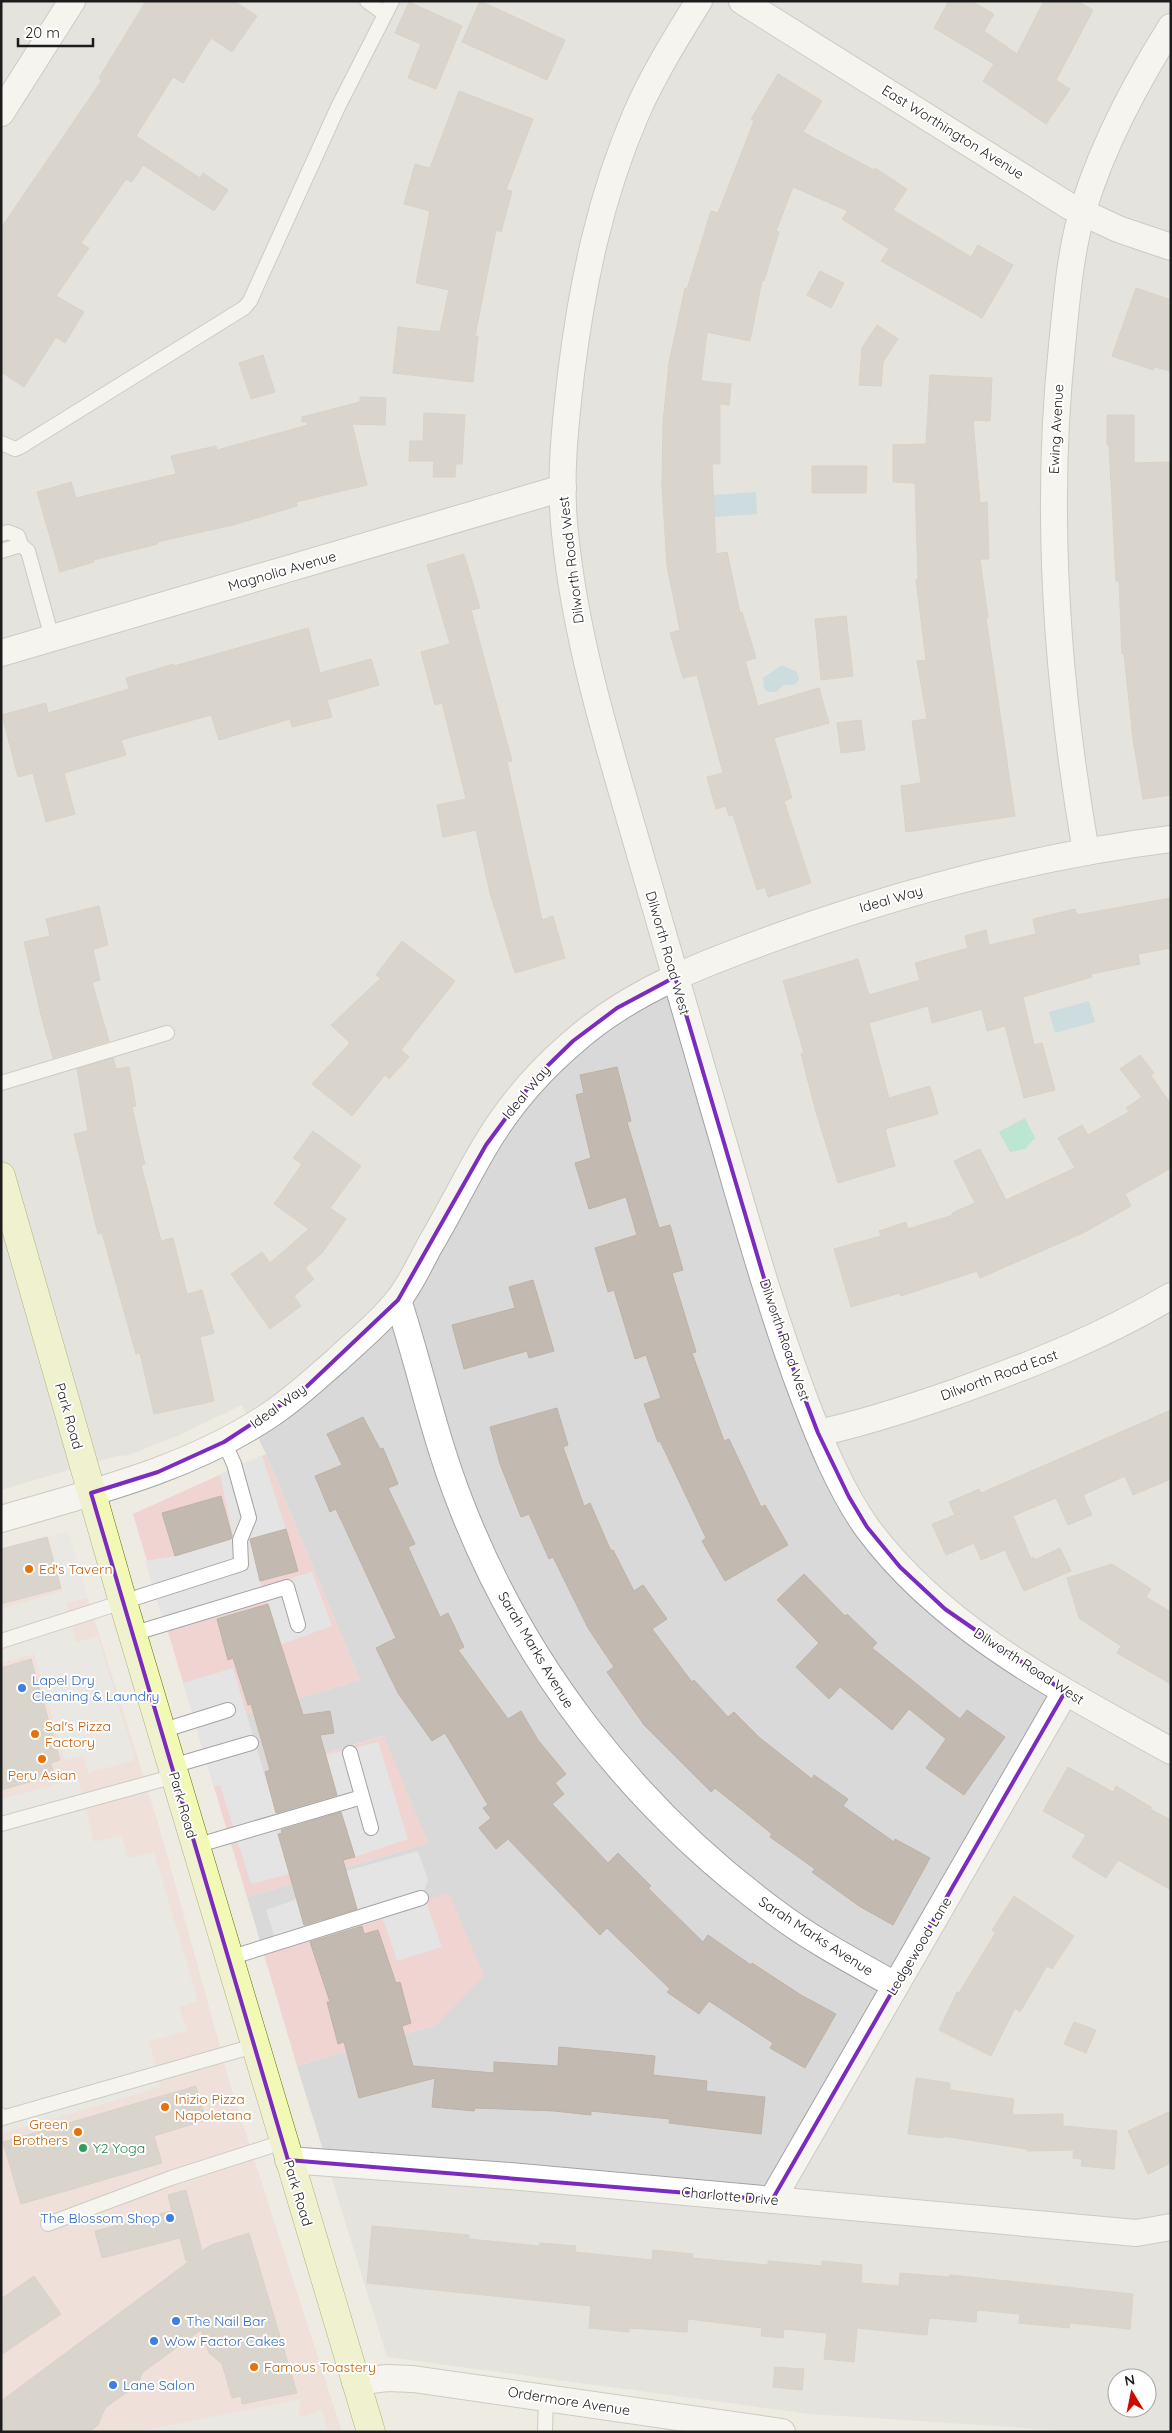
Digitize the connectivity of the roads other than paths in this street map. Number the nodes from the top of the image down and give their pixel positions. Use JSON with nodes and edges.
{"nodes":[{"id":1,"x":72,"y":1,"type":"edge"},
{"id":2,"x":367,"y":1,"type":"edge"},
{"id":3,"x":392,"y":1,"type":"edge"},
{"id":4,"x":699,"y":1,"type":"edge"},
{"id":5,"x":742,"y":1,"type":"edge"},
{"id":6,"x":385,"y":14,"type":"junction"},
{"id":7,"x":1171,"y":27,"type":"edge"},
{"id":8,"x":1,"y":113,"type":"edge"},
{"id":9,"x":1083,"y":213,"type":"junction"},
{"id":10,"x":1171,"y":247,"type":"edge"},
{"id":11,"x":1,"y":443,"type":"edge"},
{"id":12,"x":563,"y":488,"type":"junction"},
{"id":13,"x":1,"y":534,"type":"edge"},
{"id":14,"x":21,"y":545,"type":"junction"},
{"id":15,"x":1,"y":551,"type":"edge"},
{"id":16,"x":52,"y":638,"type":"junction"},
{"id":17,"x":1,"y":653,"type":"edge"},
{"id":18,"x":1171,"y":839,"type":"edge"},
{"id":19,"x":1086,"y":852,"type":"junction"},
{"id":20,"x":675,"y":977,"type":"junction"},
{"id":21,"x":167,"y":1033,"type":"dead end"},
{"id":22,"x":1,"y":1083,"type":"edge"},
{"id":23,"x":1,"y":1176,"type":"edge"},
{"id":24,"x":1171,"y":1296,"type":"edge"},
{"id":25,"x":398,"y":1300,"type":"junction"},
{"id":26,"x":818,"y":1433,"type":"junction"},
{"id":27,"x":224,"y":1442,"type":"junction"},
{"id":28,"x":91,"y":1492,"type":"junction"},
{"id":29,"x":1,"y":1519,"type":"edge"},
{"id":30,"x":123,"y":1602,"type":"junction"},
{"id":31,"x":298,"y":1625,"type":"dead end"},
{"id":32,"x":132,"y":1634,"type":"junction"},
{"id":33,"x":1,"y":1641,"type":"edge"},
{"id":34,"x":1065,"y":1692,"type":"junction"},
{"id":35,"x":228,"y":1710,"type":"dead end"},
{"id":36,"x":161,"y":1731,"type":"junction"},
{"id":37,"x":251,"y":1743,"type":"dead end"},
{"id":38,"x":1171,"y":1751,"type":"edge"},
{"id":39,"x":350,"y":1753,"type":"dead end"},
{"id":40,"x":173,"y":1771,"type":"junction"},
{"id":41,"x":362,"y":1797,"type":"junction"},
{"id":42,"x":1,"y":1824,"type":"edge"},
{"id":43,"x":371,"y":1828,"type":"dead end"},
{"id":44,"x":195,"y":1846,"type":"junction"},
{"id":45,"x":421,"y":1898,"type":"dead end"},
{"id":46,"x":229,"y":1958,"type":"junction"},
{"id":47,"x":895,"y":1986,"type":"junction"},
{"id":48,"x":254,"y":2046,"type":"junction"},
{"id":49,"x":1,"y":2115,"type":"edge"},
{"id":50,"x":286,"y":2151,"type":"junction"},
{"id":51,"x":772,"y":2200,"type":"junction"},
{"id":52,"x":48,"y":2224,"type":"dead end"},
{"id":53,"x":1171,"y":2227,"type":"edge"},
{"id":54,"x":355,"y":2382,"type":"junction"},
{"id":55,"x":546,"y":2398,"type":"junction"},
{"id":56,"x":679,"y":2425,"type":"edge"},
{"id":57,"x":371,"y":2432,"type":"edge"},
{"id":58,"x":545,"y":2432,"type":"edge"},
{"id":59,"x":782,"y":2432,"type":"edge"}],
"edges":[{"from":1,"to":8,"type":"street"},
{"from":2,"to":6,"type":"lane"},
{"from":3,"to":6,"type":"lane"},
{"from":4,"to":12,"type":"street","name":"Dilworth Road West"},
{"from":5,"to":9,"type":"street","name":"East Worthington Avenue"},
{"from":6,"to":11,"type":"lane"},
{"from":7,"to":9,"type":"street","name":"Ewing Avenue"},
{"from":9,"to":10,"type":"street","name":"East Worthington Avenue"},
{"from":9,"to":19,"type":"street","name":"Ewing Avenue"},
{"from":12,"to":16,"type":"street","name":"Magnolia Avenue"},
{"from":12,"to":20,"type":"street","name":"Dilworth Road West"},
{"from":13,"to":14,"type":"lane"},
{"from":14,"to":15,"type":"lane"},
{"from":14,"to":16,"type":"lane"},
{"from":16,"to":17,"type":"street","name":"Magnolia Avenue"},
{"from":18,"to":19,"type":"street","name":"Ideal Way"},
{"from":19,"to":20,"type":"street","name":"Ideal Way"},
{"from":20,"to":25,"type":"street","name":"Ideal Way"},
{"from":20,"to":26,"type":"street","name":"Dilworth Road West"},
{"from":21,"to":22,"type":"lane"},
{"from":23,"to":28,"type":"street","name":"Park Road"},
{"from":24,"to":26,"type":"street","name":"Dilworth Road East"},
{"from":25,"to":27,"type":"street","name":"Ideal Way"},
{"from":25,"to":47,"type":"street","name":"Sarah Marks Avenue"},
{"from":26,"to":34,"type":"street","name":"Dilworth Road West"},
{"from":27,"to":28,"type":"street","name":"Ideal Way"},
{"from":27,"to":30,"type":"lane"},
{"from":28,"to":29,"type":"street","name":"Ideal Way"},
{"from":28,"to":30,"type":"street","name":"Park Road"},
{"from":30,"to":32,"type":"street","name":"Park Road"},
{"from":30,"to":33,"type":"lane"},
{"from":31,"to":32,"type":"lane"},
{"from":32,"to":36,"type":"street","name":"Park Road"},
{"from":34,"to":38,"type":"street","name":"Dilworth Road West"},
{"from":34,"to":47,"type":"street","name":"Ledgewood Lane"},
{"from":35,"to":36,"type":"lane"},
{"from":36,"to":40,"type":"street","name":"Park Road"},
{"from":37,"to":40,"type":"lane"},
{"from":39,"to":41,"type":"lane"},
{"from":40,"to":42,"type":"lane"},
{"from":40,"to":44,"type":"street","name":"Park Road"},
{"from":41,"to":43,"type":"lane"},
{"from":41,"to":44,"type":"lane"},
{"from":44,"to":46,"type":"street","name":"Park Road"},
{"from":45,"to":46,"type":"lane"},
{"from":46,"to":48,"type":"street","name":"Park Road"},
{"from":47,"to":51,"type":"street","name":"Ledgewood Lane"},
{"from":48,"to":49,"type":"lane"},
{"from":48,"to":50,"type":"street","name":"Park Road"},
{"from":50,"to":51,"type":"street","name":"Charlotte Drive"},
{"from":50,"to":52,"type":"lane"},
{"from":50,"to":54,"type":"street","name":"Park Road"},
{"from":51,"to":53,"type":"street","name":"Charlotte Drive"},
{"from":54,"to":55,"type":"street","name":"Ordermore Avenue"},
{"from":54,"to":57,"type":"street","name":"Park Road"},
{"from":55,"to":56,"type":"street","name":"Ordermore Avenue"},
{"from":55,"to":58,"type":"lane"},
{"from":56,"to":59,"type":"street","name":"Ordermore Avenue"}]}
